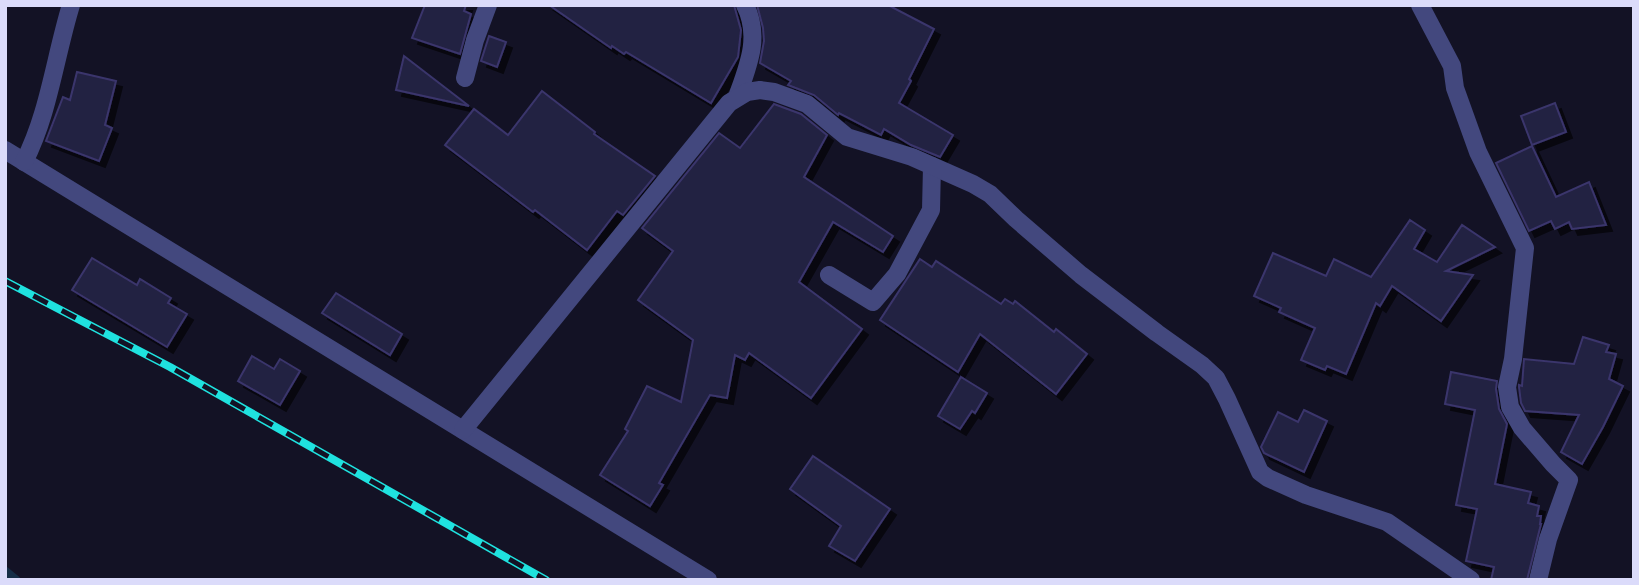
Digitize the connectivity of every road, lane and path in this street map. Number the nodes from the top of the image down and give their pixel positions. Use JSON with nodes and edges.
{"nodes":[{"id":1,"x":71,"y":5,"type":"edge"},
{"id":2,"x":488,"y":5,"type":"edge"},
{"id":3,"x":744,"y":5,"type":"edge"},
{"id":4,"x":1420,"y":5,"type":"edge"},
{"id":5,"x":466,"y":78,"type":"dead end"},
{"id":6,"x":737,"y":97,"type":"junction"},
{"id":7,"x":5,"y":150,"type":"edge"},
{"id":8,"x":24,"y":162,"type":"junction"},
{"id":9,"x":933,"y":166,"type":"junction"},
{"id":10,"x":829,"y":275,"type":"dead end"},
{"id":11,"x":463,"y":430,"type":"junction"},
{"id":12,"x":708,"y":580,"type":"edge"},
{"id":13,"x":1472,"y":580,"type":"edge"},
{"id":14,"x":1538,"y":580,"type":"edge"}],
"edges":[{"from":1,"to":8,"type":"street"},
{"from":2,"to":5,"type":"street"},
{"from":3,"to":6,"type":"street"},
{"from":4,"to":14,"type":"street"},
{"from":6,"to":9,"type":"street"},
{"from":6,"to":11,"type":"street"},
{"from":7,"to":8,"type":"street"},
{"from":8,"to":11,"type":"street"},
{"from":9,"to":10,"type":"street"},
{"from":9,"to":13,"type":"street"},
{"from":11,"to":12,"type":"street"}]}
